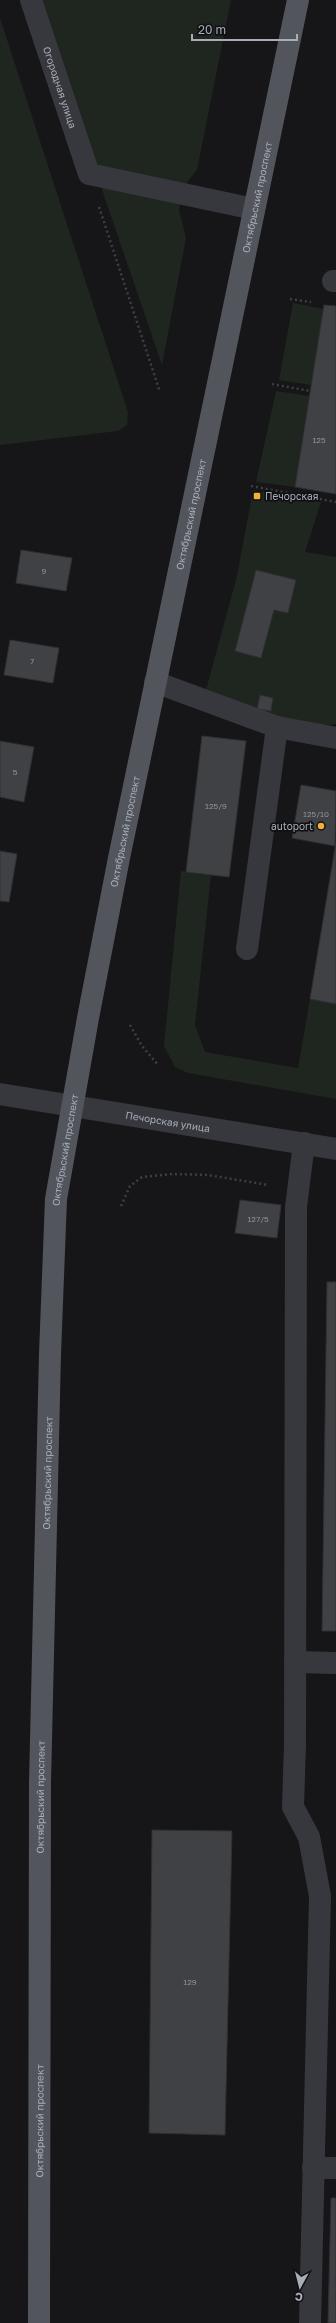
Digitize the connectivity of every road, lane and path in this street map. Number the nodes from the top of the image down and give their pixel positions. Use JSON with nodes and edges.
{"nodes":[{"id":1,"x":31,"y":0,"type":"edge"},
{"id":2,"x":298,"y":0,"type":"edge"},
{"id":3,"x":88,"y":174,"type":"junction"},
{"id":4,"x":254,"y":209,"type":"junction"},
{"id":5,"x":272,"y":384,"type":"dead end"},
{"id":6,"x":310,"y":391,"type":"dead end"},
{"id":7,"x":160,"y":392,"type":"dead end"},
{"id":8,"x":251,"y":486,"type":"dead end"},
{"id":9,"x":336,"y":502,"type":"edge"},
{"id":10,"x":156,"y":682,"type":"junction"},
{"id":11,"x":277,"y":726,"type":"junction"},
{"id":12,"x":336,"y":738,"type":"edge"},
{"id":13,"x":247,"y":949,"type":"dead end"},
{"id":14,"x":130,"y":1025,"type":"dead end"},
{"id":15,"x":158,"y":1065,"type":"dead end"},
{"id":16,"x":0,"y":1094,"type":"edge"},
{"id":17,"x":72,"y":1106,"type":"junction"},
{"id":18,"x":304,"y":1143,"type":"junction"},
{"id":19,"x":336,"y":1149,"type":"edge"},
{"id":20,"x":298,"y":1189,"type":"junction"},
{"id":21,"x":121,"y":1206,"type":"dead end"},
{"id":22,"x":295,"y":1662,"type":"junction"},
{"id":23,"x":336,"y":1663,"type":"edge"},
{"id":24,"x":313,"y":2168,"type":"junction"},
{"id":25,"x":336,"y":2168,"type":"edge"},
{"id":26,"x":39,"y":2323,"type":"edge"},
{"id":27,"x":310,"y":2323,"type":"edge"}],
"edges":[{"from":1,"to":3,"type":"street","name":"Огородная улица"},
{"from":2,"to":4,"type":"main road","name":"Октябрьский проспект"},
{"from":3,"to":4,"type":"street"},
{"from":3,"to":7,"type":"path"},
{"from":4,"to":10,"type":"main road","name":"Октябрьский проспект"},
{"from":5,"to":6,"type":"path"},
{"from":8,"to":9,"type":"path"},
{"from":10,"to":11,"type":"street"},
{"from":10,"to":17,"type":"main road","name":"Октябрьский проспект"},
{"from":11,"to":12,"type":"street"},
{"from":11,"to":13,"type":"street"},
{"from":14,"to":15,"type":"path"},
{"from":16,"to":17,"type":"street","name":"Печорская улица"},
{"from":17,"to":18,"type":"street","name":"Печорская улица"},
{"from":17,"to":26,"type":"main road","name":"Октябрьский проспект"},
{"from":18,"to":19,"type":"street","name":"Печорская улица"},
{"from":18,"to":20,"type":"street"},
{"from":20,"to":21,"type":"path"},
{"from":20,"to":22,"type":"street"},
{"from":22,"to":23,"type":"street"},
{"from":22,"to":24,"type":"street"},
{"from":24,"to":25,"type":"street"},
{"from":24,"to":27,"type":"street"}]}
